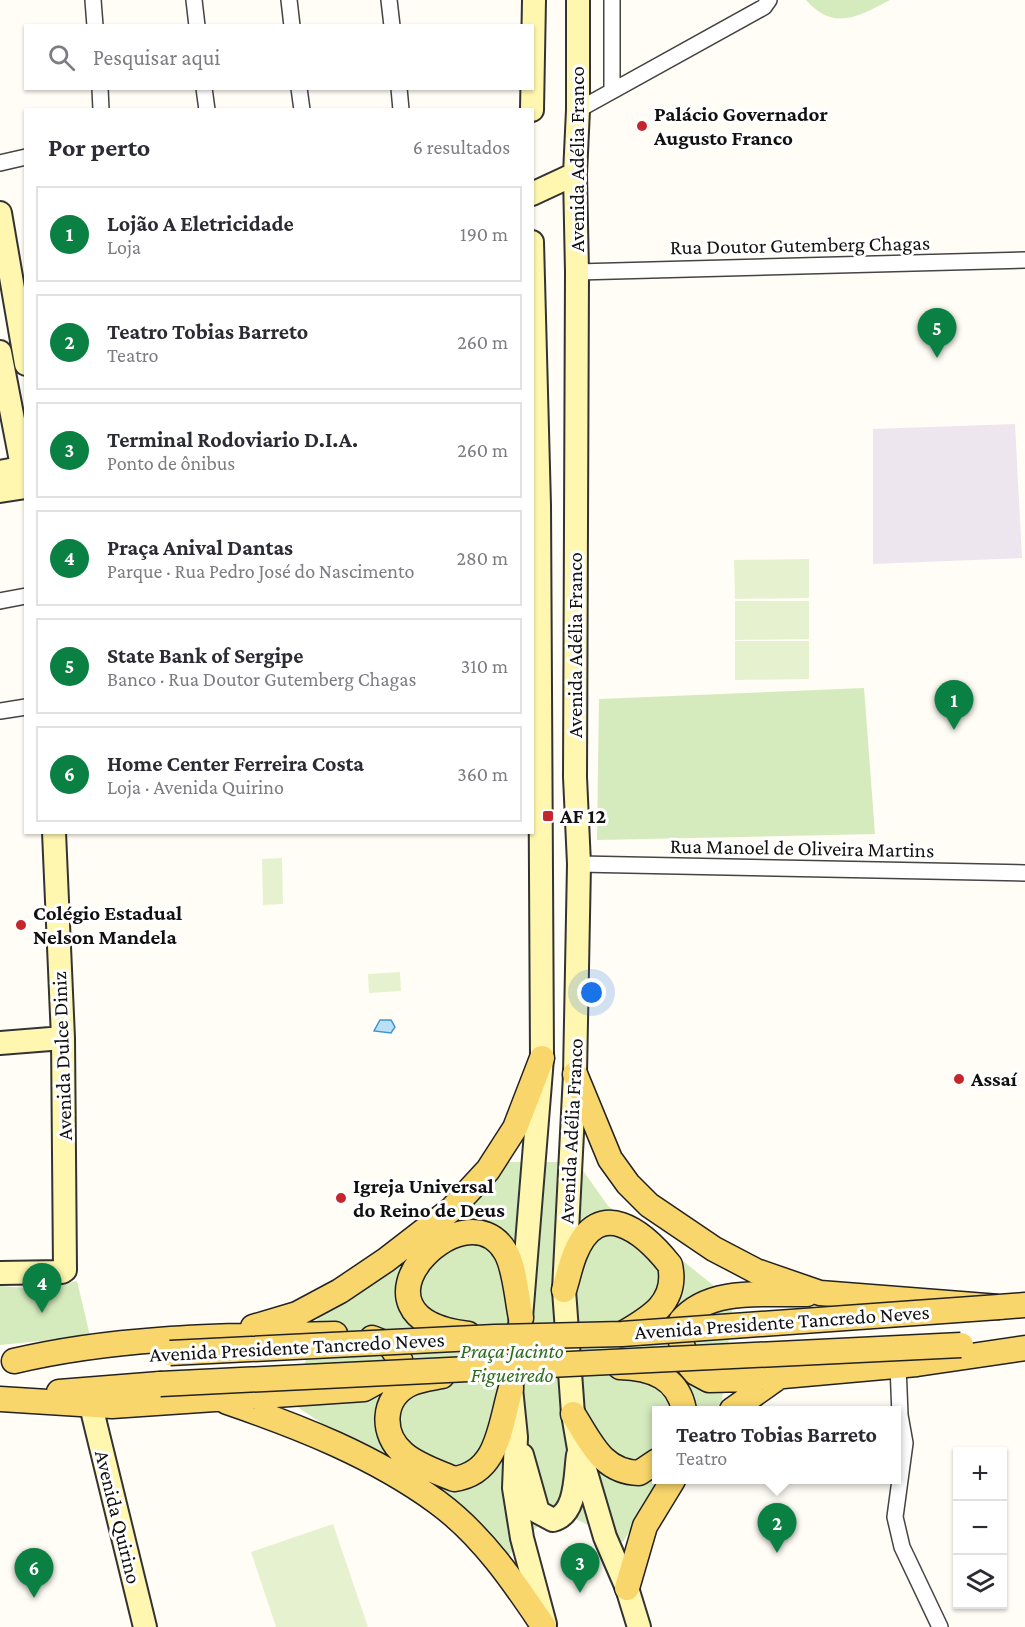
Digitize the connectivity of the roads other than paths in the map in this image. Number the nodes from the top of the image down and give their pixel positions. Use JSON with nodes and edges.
{"nodes":[{"id":1,"x":93,"y":0,"type":"edge"},
{"id":2,"x":194,"y":0,"type":"edge"},
{"id":3,"x":289,"y":0,"type":"edge"},
{"id":4,"x":389,"y":0,"type":"edge"},
{"id":5,"x":534,"y":0,"type":"edge"},
{"id":6,"x":578,"y":0,"type":"edge"},
{"id":7,"x":612,"y":0,"type":"edge"},
{"id":8,"x":769,"y":0,"type":"edge"},
{"id":9,"x":95,"y":24,"type":"edge"},
{"id":10,"x":197,"y":24,"type":"edge"},
{"id":11,"x":292,"y":24,"type":"edge"},
{"id":12,"x":392,"y":24,"type":"edge"},
{"id":13,"x":534,"y":24,"type":"edge"},
{"id":14,"x":100,"y":90,"type":"edge"},
{"id":15,"x":204,"y":90,"type":"edge"},
{"id":16,"x":299,"y":90,"type":"edge"},
{"id":17,"x":399,"y":90,"type":"edge"},
{"id":18,"x":532,"y":90,"type":"edge"},
{"id":19,"x":612,"y":90,"type":"junction"},
{"id":20,"x":101,"y":108,"type":"edge"},
{"id":21,"x":207,"y":108,"type":"edge"},
{"id":22,"x":302,"y":108,"type":"edge"},
{"id":23,"x":401,"y":108,"type":"edge"},
{"id":24,"x":532,"y":108,"type":"edge"},
{"id":25,"x":578,"y":110,"type":"junction"},
{"id":26,"x":24,"y":157,"type":"edge"},
{"id":27,"x":0,"y":163,"type":"edge"},
{"id":28,"x":575,"y":174,"type":"junction"},
{"id":29,"x":534,"y":193,"type":"edge"},
{"id":30,"x":0,"y":213,"type":"edge"},
{"id":31,"x":1025,"y":260,"type":"edge"},
{"id":32,"x":577,"y":272,"type":"junction"},
{"id":33,"x":534,"y":317,"type":"edge"},
{"id":34,"x":0,"y":352,"type":"edge"},
{"id":35,"x":24,"y":352,"type":"edge"},
{"id":36,"x":0,"y":472,"type":"edge"},
{"id":37,"x":24,"y":474,"type":"edge"},
{"id":38,"x":24,"y":479,"type":"edge"},
{"id":39,"x":24,"y":479,"type":"edge"},
{"id":40,"x":0,"y":491,"type":"edge"},
{"id":41,"x":24,"y":596,"type":"edge"},
{"id":42,"x":0,"y":601,"type":"edge"},
{"id":43,"x":24,"y":707,"type":"edge"},
{"id":44,"x":0,"y":711,"type":"edge"},
{"id":45,"x":54,"y":834,"type":"edge"},
{"id":46,"x":579,"y":864,"type":"junction"},
{"id":47,"x":1025,"y":873,"type":"edge"},
{"id":48,"x":63,"y":1038,"type":"junction"},
{"id":49,"x":0,"y":1043,"type":"edge"},
{"id":50,"x":542,"y":1058,"type":"junction"},
{"id":51,"x":575,"y":1074,"type":"junction"},
{"id":52,"x":0,"y":1273,"type":"edge"},
{"id":53,"x":564,"y":1290,"type":"junction"},
{"id":54,"x":820,"y":1293,"type":"junction"},
{"id":55,"x":1025,"y":1305,"type":"edge"},
{"id":56,"x":999,"y":1307,"type":"junction"},
{"id":57,"x":521,"y":1318,"type":"junction"},
{"id":58,"x":622,"y":1334,"type":"junction"},
{"id":59,"x":225,"y":1336,"type":"junction"},
{"id":60,"x":495,"y":1337,"type":"junction"},
{"id":61,"x":1025,"y":1340,"type":"edge"},
{"id":62,"x":1025,"y":1348,"type":"edge"},
{"id":63,"x":7,"y":1361,"type":"edge"},
{"id":64,"x":588,"y":1362,"type":"junction"},
{"id":65,"x":898,"y":1365,"type":"junction"},
{"id":66,"x":466,"y":1370,"type":"junction"},
{"id":67,"x":782,"y":1374,"type":"junction"},
{"id":68,"x":511,"y":1388,"type":"junction"},
{"id":69,"x":0,"y":1398,"type":"edge"},
{"id":70,"x":216,"y":1398,"type":"junction"},
{"id":71,"x":91,"y":1406,"type":"junction"},
{"id":72,"x":683,"y":1406,"type":"edge"},
{"id":73,"x":738,"y":1406,"type":"edge"},
{"id":74,"x":900,"y":1406,"type":"edge"},
{"id":75,"x":573,"y":1414,"type":"junction"},
{"id":76,"x":901,"y":1421,"type":"edge"},
{"id":77,"x":516,"y":1437,"type":"junction"},
{"id":78,"x":579,"y":1449,"type":"junction"},
{"id":79,"x":652,"y":1464,"type":"edge"},
{"id":80,"x":901,"y":1473,"type":"edge"},
{"id":81,"x":670,"y":1484,"type":"edge"},
{"id":82,"x":899,"y":1484,"type":"edge"},
{"id":83,"x":627,"y":1588,"type":"junction"},
{"id":84,"x":145,"y":1627,"type":"edge"},
{"id":85,"x":545,"y":1627,"type":"edge"},
{"id":86,"x":639,"y":1627,"type":"edge"},
{"id":87,"x":940,"y":1627,"type":"edge"}],
"edges":[{"from":1,"to":9,"type":"street"},
{"from":2,"to":10,"type":"street"},
{"from":3,"to":11,"type":"street"},
{"from":4,"to":12,"type":"street"},
{"from":5,"to":13,"type":"main road"},
{"from":6,"to":25,"type":"main road","name":"Avenida Adélia Franco"},
{"from":7,"to":19,"type":"street"},
{"from":8,"to":19,"type":"street"},
{"from":14,"to":20,"type":"street"},
{"from":15,"to":21,"type":"street"},
{"from":16,"to":22,"type":"street"},
{"from":17,"to":23,"type":"street"},
{"from":18,"to":24,"type":"main road"},
{"from":19,"to":25,"type":"street"},
{"from":25,"to":28,"type":"main road","name":"Avenida Adélia Franco"},
{"from":26,"to":27,"type":"street"},
{"from":28,"to":29,"type":"main road"},
{"from":28,"to":32,"type":"main road","name":"Avenida Adélia Franco"},
{"from":30,"to":35,"type":"main road"},
{"from":31,"to":32,"type":"street","name":"Rua Doutor Gutemberg Chagas"},
{"from":32,"to":46,"type":"main road","name":"Avenida Adélia Franco"},
{"from":33,"to":50,"type":"main road","name":"Avenida Adélia Franco"},
{"from":34,"to":37,"type":"main road"},
{"from":36,"to":38,"type":"main road"},
{"from":39,"to":40,"type":"main road"},
{"from":41,"to":42,"type":"street"},
{"from":43,"to":44,"type":"street"},
{"from":45,"to":48,"type":"main road","name":"Avenida Dulce Diniz"},
{"from":46,"to":47,"type":"street","name":"Rua Manoel de Oliveira Martins"},
{"from":46,"to":51,"type":"main road","name":"Avenida Adélia Franco"},
{"from":48,"to":49,"type":"main road"},
{"from":48,"to":52,"type":"main road","name":"Avenida Dulce Diniz"},
{"from":50,"to":57,"type":"main road","name":"Avenida Adélia Franco"},
{"from":50,"to":59,"type":"main road"},
{"from":51,"to":53,"type":"main road","name":"Avenida Adélia Franco"},
{"from":51,"to":54,"type":"main road"},
{"from":53,"to":58,"type":"main road"},
{"from":53,"to":75,"type":"main road","name":"Avenida Adélia Franco"},
{"from":54,"to":56,"type":"main road"},
{"from":54,"to":67,"type":"main road"},
{"from":55,"to":56,"type":"main road","name":"Avenida Presidente Tancredo Neves"},
{"from":56,"to":58,"type":"main road","name":"Avenida Presidente Tancredo Neves","bridge":true},
{"from":57,"to":60,"type":"main road","bridge":true},
{"from":57,"to":68,"type":"main road","name":"Avenida Adélia Franco"},
{"from":58,"to":60,"type":"main road","name":"Avenida Presidente Tancredo Neves","bridge":true},
{"from":59,"to":63,"type":"main road"},
{"from":59,"to":70,"type":"main road"},
{"from":60,"to":63,"type":"main road","name":"Avenida Presidente Tancredo Neves","bridge":true},
{"from":61,"to":64,"type":"main road","name":"Avenida Presidente Tancredo Neves","bridge":true},
{"from":62,"to":65,"type":"main road"},
{"from":64,"to":66,"type":"main road","name":"Avenida Presidente Tancredo Neves","bridge":true},
{"from":64,"to":72,"type":"main road","bridge":true},
{"from":65,"to":67,"type":"main road"},
{"from":65,"to":74,"type":"street"},
{"from":66,"to":68,"type":"main road","bridge":true},
{"from":66,"to":69,"type":"main road","name":"Avenida Presidente Tancredo Neves","bridge":true},
{"from":67,"to":73,"type":"main road"},
{"from":68,"to":77,"type":"main road","name":"Avenida Adélia Franco"},
{"from":69,"to":71,"type":"main road"},
{"from":70,"to":71,"type":"main road"},
{"from":70,"to":85,"type":"main road"},
{"from":71,"to":84,"type":"main road","name":"Avenida Quirino"},
{"from":75,"to":78,"type":"main road","name":"Avenida Adélia Franco"},
{"from":75,"to":79,"type":"main road"},
{"from":76,"to":80,"type":"street"},
{"from":77,"to":78,"type":"main road"},
{"from":77,"to":85,"type":"main road"},
{"from":78,"to":83,"type":"main road"},
{"from":81,"to":83,"type":"main road"},
{"from":82,"to":87,"type":"street"},
{"from":83,"to":86,"type":"main road"}]}
